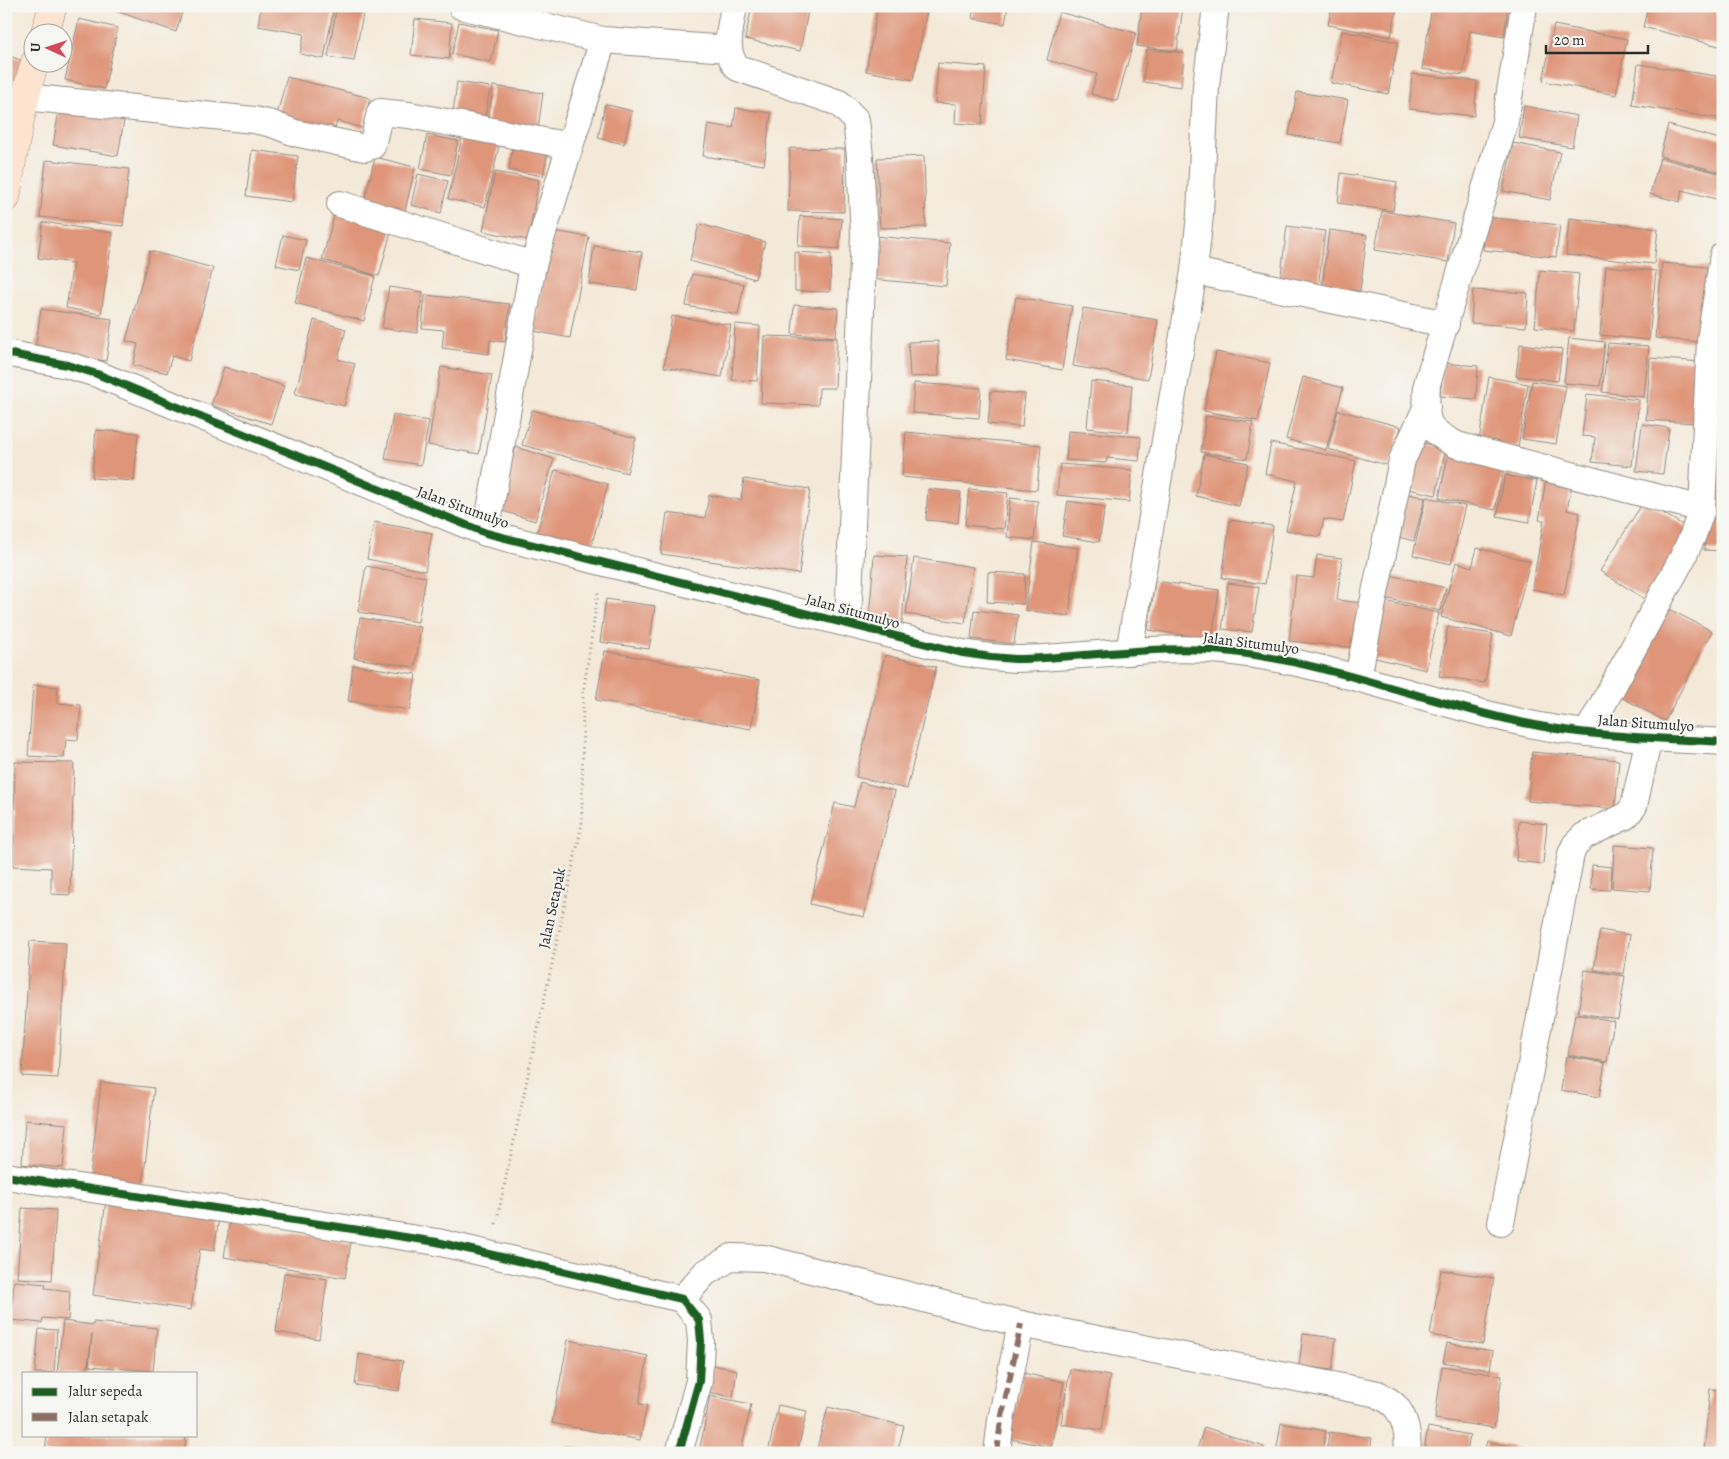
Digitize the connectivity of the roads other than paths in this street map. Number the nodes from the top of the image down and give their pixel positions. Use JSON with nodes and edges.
{"nodes":[{"id":1,"x":53,"y":6,"type":"edge"},
{"id":2,"x":461,"y":6,"type":"edge"},
{"id":3,"x":734,"y":6,"type":"edge"},
{"id":4,"x":1216,"y":6,"type":"edge"},
{"id":5,"x":1524,"y":6,"type":"edge"},
{"id":6,"x":48,"y":22,"type":"edge"},
{"id":7,"x":603,"y":40,"type":"junction"},
{"id":8,"x":728,"y":49,"type":"junction"},
{"id":9,"x":32,"y":72,"type":"edge"},
{"id":10,"x":24,"y":97,"type":"junction"},
{"id":11,"x":570,"y":146,"type":"junction"},
{"id":12,"x":6,"y":198,"type":"edge"},
{"id":13,"x":340,"y":204,"type":"dead end"},
{"id":14,"x":1723,"y":255,"type":"edge"},
{"id":15,"x":533,"y":265,"type":"junction"},
{"id":16,"x":1194,"y":271,"type":"junction"},
{"id":17,"x":1446,"y":324,"type":"junction"},
{"id":18,"x":6,"y":353,"type":"edge"},
{"id":19,"x":1715,"y":399,"type":"edge"},
{"id":20,"x":1427,"y":406,"type":"junction"},
{"id":21,"x":1702,"y":509,"type":"junction"},
{"id":22,"x":486,"y":533,"type":"junction"},
{"id":23,"x":848,"y":623,"type":"junction"},
{"id":24,"x":1129,"y":652,"type":"junction"},
{"id":25,"x":1358,"y":677,"type":"junction"},
{"id":26,"x":1587,"y":733,"type":"junction"},
{"id":27,"x":1649,"y":737,"type":"junction"},
{"id":28,"x":1723,"y":742,"type":"edge"},
{"id":29,"x":6,"y":1176,"type":"edge"},
{"id":30,"x":1501,"y":1223,"type":"dead end"},
{"id":31,"x":682,"y":1299,"type":"junction"},
{"id":32,"x":1021,"y":1324,"type":"junction"},
{"id":33,"x":679,"y":1453,"type":"edge"},
{"id":34,"x":997,"y":1453,"type":"edge"},
{"id":35,"x":1407,"y":1453,"type":"edge"}],
"edges":[{"from":1,"to":6,"type":"street"},
{"from":2,"to":7,"type":"street"},
{"from":3,"to":8,"type":"street"},
{"from":4,"to":16,"type":"street"},
{"from":5,"to":17,"type":"street"},
{"from":7,"to":8,"type":"street"},
{"from":7,"to":11,"type":"street"},
{"from":8,"to":23,"type":"street"},
{"from":9,"to":10,"type":"street"},
{"from":10,"to":11,"type":"street"},
{"from":10,"to":12,"type":"street"},
{"from":11,"to":15,"type":"street"},
{"from":13,"to":15,"type":"street"},
{"from":14,"to":19,"type":"street"},
{"from":15,"to":22,"type":"street"},
{"from":16,"to":17,"type":"street"},
{"from":16,"to":24,"type":"street"},
{"from":17,"to":20,"type":"street"},
{"from":18,"to":22,"type":"street","name":"Jalan Situmulyo"},
{"from":19,"to":21,"type":"street"},
{"from":20,"to":21,"type":"street"},
{"from":20,"to":25,"type":"street"},
{"from":21,"to":26,"type":"street"},
{"from":22,"to":23,"type":"street","name":"Jalan Situmulyo"},
{"from":23,"to":24,"type":"street","name":"Jalan Situmulyo"},
{"from":24,"to":25,"type":"street","name":"Jalan Situmulyo"},
{"from":25,"to":26,"type":"street","name":"Jalan Situmulyo"},
{"from":26,"to":27,"type":"street","name":"Jalan Situmulyo"},
{"from":27,"to":28,"type":"street","name":"Jalan Situmulyo"},
{"from":27,"to":30,"type":"street"},
{"from":29,"to":31,"type":"street"},
{"from":31,"to":32,"type":"street"},
{"from":31,"to":33,"type":"street"},
{"from":32,"to":34,"type":"street"},
{"from":32,"to":35,"type":"street"}]}
